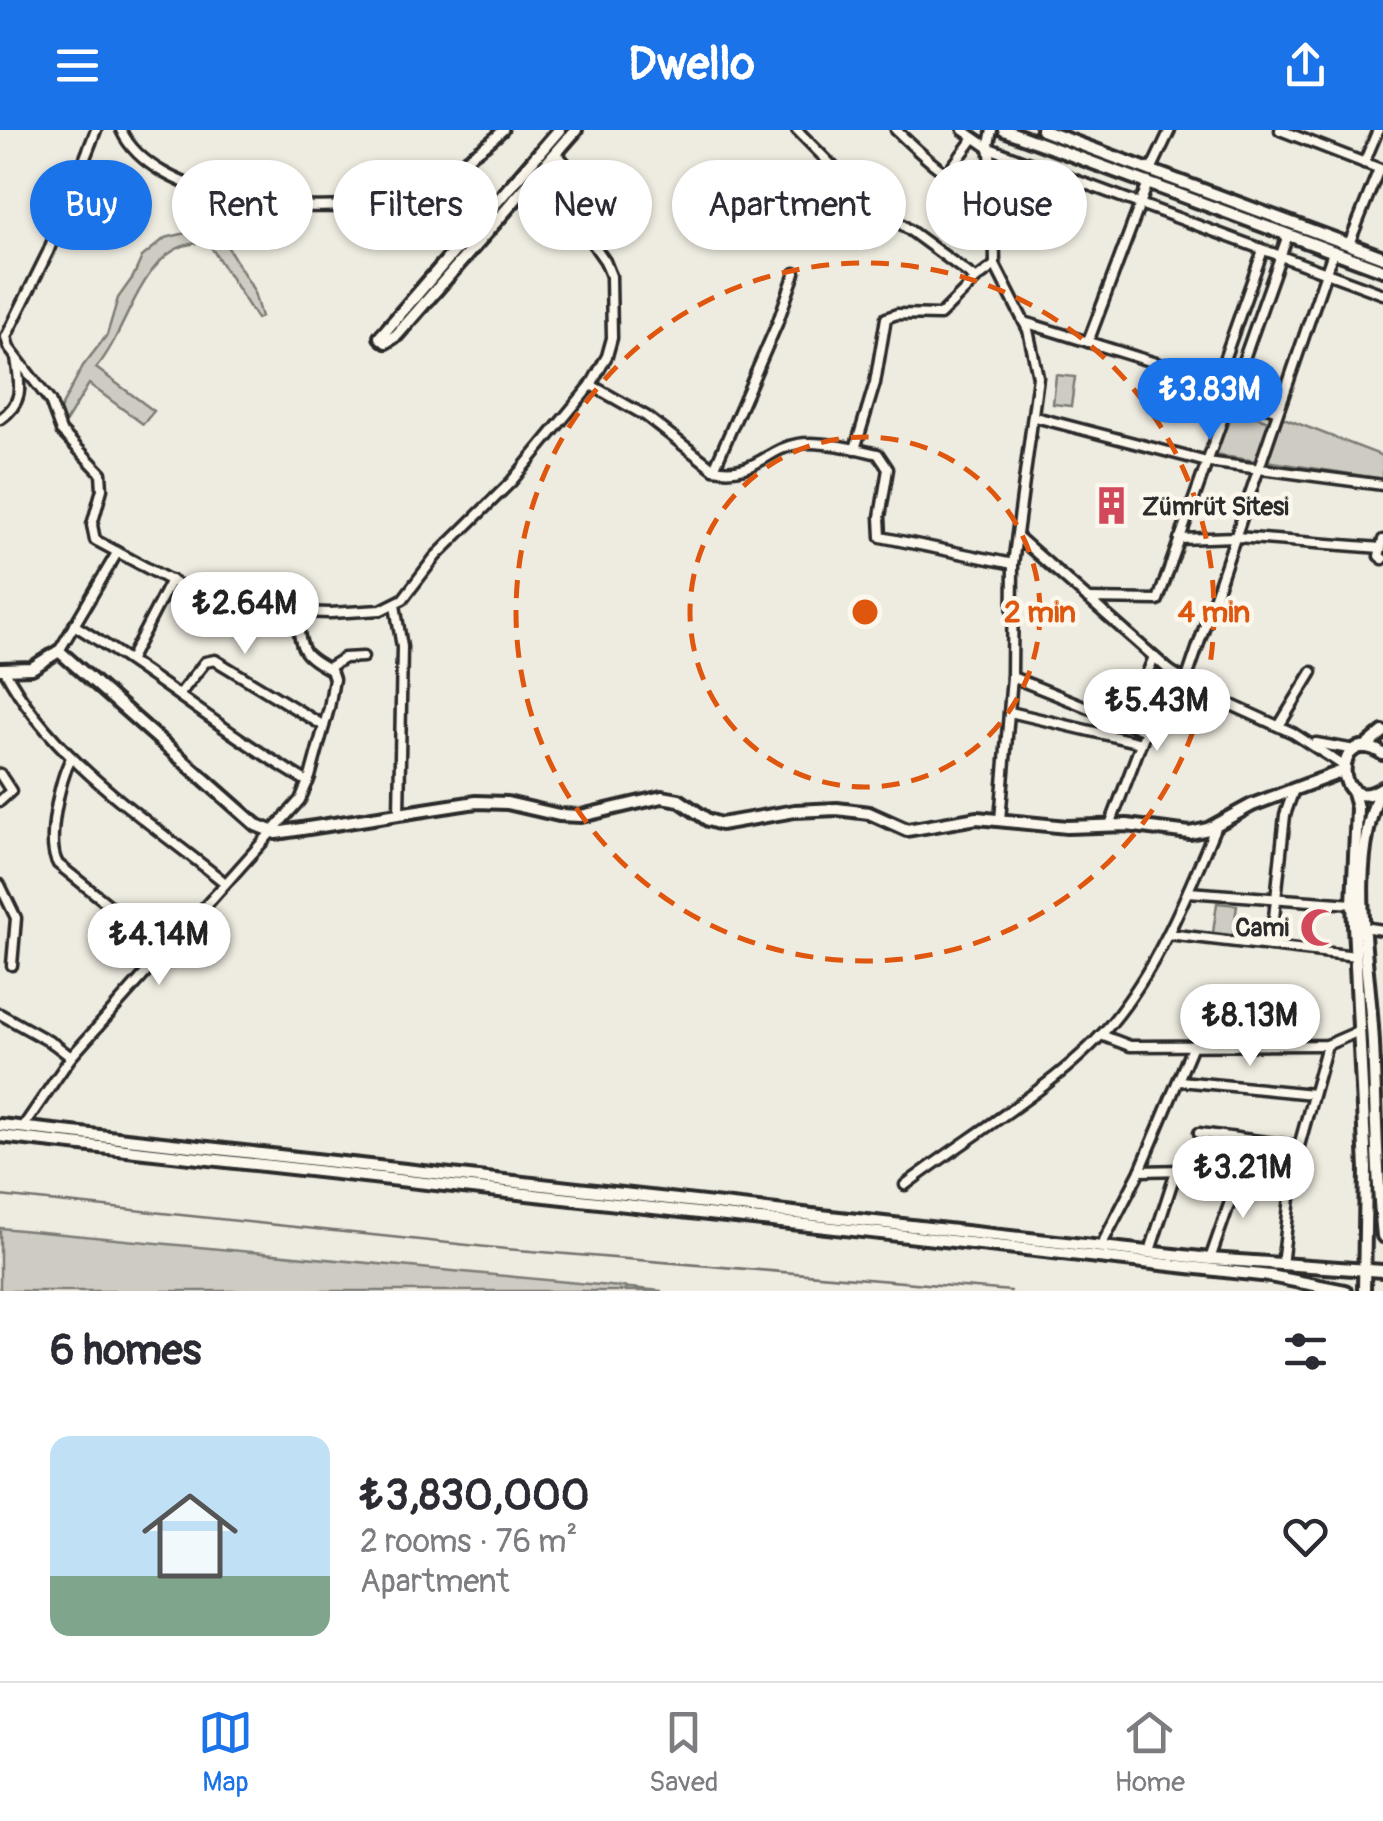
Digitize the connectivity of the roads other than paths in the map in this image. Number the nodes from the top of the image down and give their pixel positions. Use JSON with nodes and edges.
{"nodes":[{"id":1,"x":96,"y":130,"type":"edge"},
{"id":2,"x":120,"y":130,"type":"edge"},
{"id":3,"x":503,"y":130,"type":"edge"},
{"id":4,"x":559,"y":130,"type":"edge"},
{"id":5,"x":576,"y":130,"type":"edge"},
{"id":6,"x":797,"y":130,"type":"edge"},
{"id":7,"x":896,"y":130,"type":"edge"},
{"id":8,"x":963,"y":130,"type":"edge"},
{"id":9,"x":992,"y":130,"type":"edge"},
{"id":10,"x":1004,"y":130,"type":"edge"},
{"id":11,"x":1042,"y":130,"type":"edge"},
{"id":12,"x":1170,"y":130,"type":"edge"},
{"id":13,"x":1280,"y":130,"type":"edge"},
{"id":14,"x":1378,"y":130,"type":"edge"},
{"id":15,"x":818,"y":132,"type":"edge"},
{"id":16,"x":973,"y":140,"type":"junction"},
{"id":17,"x":809,"y":141,"type":"junction"},
{"id":18,"x":989,"y":148,"type":"junction"},
{"id":19,"x":556,"y":153,"type":"junction"},
{"id":20,"x":931,"y":160,"type":"edge"},
{"id":21,"x":958,"y":160,"type":"edge"},
{"id":22,"x":990,"y":160,"type":"edge"},
{"id":23,"x":1364,"y":163,"type":"junction"},
{"id":24,"x":1152,"y":170,"type":"junction"},
{"id":25,"x":1381,"y":170,"type":"edge"},
{"id":26,"x":1148,"y":183,"type":"junction"},
{"id":27,"x":1140,"y":204,"type":"junction"},
{"id":28,"x":1288,"y":235,"type":"junction"},
{"id":29,"x":1348,"y":244,"type":"junction"},
{"id":30,"x":995,"y":250,"type":"edge"},
{"id":31,"x":1263,"y":250,"type":"junction"},
{"id":32,"x":1333,"y":252,"type":"junction"},
{"id":33,"x":1280,"y":256,"type":"junction"},
{"id":34,"x":1383,"y":257,"type":"edge"},
{"id":35,"x":995,"y":265,"type":"junction"},
{"id":36,"x":1383,"y":270,"type":"edge"},
{"id":37,"x":795,"y":273,"type":"dead end"},
{"id":38,"x":1327,"y":273,"type":"junction"},
{"id":39,"x":976,"y":280,"type":"junction"},
{"id":40,"x":1383,"y":294,"type":"edge"},
{"id":41,"x":1024,"y":322,"type":"junction"},
{"id":42,"x":1088,"y":342,"type":"junction"},
{"id":43,"x":15,"y":355,"type":"junction"},
{"id":44,"x":1216,"y":382,"type":"junction"},
{"id":45,"x":591,"y":385,"type":"junction"},
{"id":46,"x":1232,"y":391,"type":"junction"},
{"id":47,"x":1278,"y":412,"type":"junction"},
{"id":48,"x":1035,"y":417,"type":"junction"},
{"id":49,"x":0,"y":419,"type":"edge"},
{"id":50,"x":854,"y":449,"type":"junction"},
{"id":51,"x":1206,"y":462,"type":"junction"},
{"id":52,"x":1260,"y":468,"type":"junction"},
{"id":53,"x":714,"y":469,"type":"junction"},
{"id":54,"x":1383,"y":484,"type":"edge"},
{"id":55,"x":1018,"y":537,"type":"junction"},
{"id":56,"x":1236,"y":537,"type":"junction"},
{"id":57,"x":1179,"y":539,"type":"junction"},
{"id":58,"x":1382,"y":544,"type":"edge"},
{"id":59,"x":117,"y":553,"type":"junction"},
{"id":60,"x":1383,"y":559,"type":"edge"},
{"id":61,"x":1013,"y":564,"type":"junction"},
{"id":62,"x":171,"y":580,"type":"junction"},
{"id":63,"x":1088,"y":600,"type":"junction"},
{"id":64,"x":395,"y":605,"type":"junction"},
{"id":65,"x":296,"y":613,"type":"junction"},
{"id":66,"x":74,"y":625,"type":"junction"},
{"id":67,"x":59,"y":650,"type":"junction"},
{"id":68,"x":363,"y":657,"type":"dead end"},
{"id":69,"x":1154,"y":657,"type":"junction"},
{"id":70,"x":130,"y":659,"type":"junction"},
{"id":71,"x":328,"y":668,"type":"junction"},
{"id":72,"x":2,"y":669,"type":"edge"},
{"id":73,"x":1169,"y":670,"type":"junction"},
{"id":74,"x":1312,"y":672,"type":"dead end"},
{"id":75,"x":1012,"y":677,"type":"junction"},
{"id":76,"x":1186,"y":680,"type":"junction"},
{"id":77,"x":179,"y":695,"type":"junction"},
{"id":78,"x":1010,"y":712,"type":"junction"},
{"id":79,"x":1126,"y":723,"type":"junction"},
{"id":80,"x":324,"y":726,"type":"junction"},
{"id":81,"x":1279,"y":726,"type":"junction"},
{"id":82,"x":1146,"y":731,"type":"junction"},
{"id":83,"x":1383,"y":732,"type":"edge"},
{"id":84,"x":1307,"y":740,"type":"junction"},
{"id":85,"x":1142,"y":742,"type":"junction"},
{"id":86,"x":1360,"y":748,"type":"junction"},
{"id":87,"x":1383,"y":754,"type":"edge"},
{"id":88,"x":71,"y":758,"type":"junction"},
{"id":89,"x":1343,"y":768,"type":"junction"},
{"id":90,"x":0,"y":774,"type":"edge"},
{"id":91,"x":308,"y":782,"type":"junction"},
{"id":92,"x":1352,"y":788,"type":"junction"},
{"id":93,"x":1381,"y":788,"type":"edge"},
{"id":94,"x":1293,"y":792,"type":"junction"},
{"id":95,"x":0,"y":801,"type":"edge"},
{"id":96,"x":1378,"y":807,"type":"edge"},
{"id":97,"x":399,"y":814,"type":"junction"},
{"id":98,"x":1000,"y":820,"type":"junction"},
{"id":99,"x":1218,"y":823,"type":"junction"},
{"id":100,"x":1110,"y":825,"type":"junction"},
{"id":101,"x":271,"y":832,"type":"junction"},
{"id":102,"x":224,"y":882,"type":"junction"},
{"id":103,"x":0,"y":885,"type":"edge"},
{"id":104,"x":1188,"y":892,"type":"junction"},
{"id":105,"x":1277,"y":900,"type":"junction"},
{"id":106,"x":1353,"y":904,"type":"junction"},
{"id":107,"x":1362,"y":927,"type":"junction"},
{"id":108,"x":1383,"y":930,"type":"edge"},
{"id":109,"x":1168,"y":934,"type":"junction"},
{"id":110,"x":1272,"y":946,"type":"junction"},
{"id":111,"x":162,"y":956,"type":"junction"},
{"id":112,"x":1356,"y":956,"type":"junction"},
{"id":113,"x":12,"y":965,"type":"dead end"},
{"id":114,"x":0,"y":1014,"type":"edge"},
{"id":115,"x":1359,"y":1031,"type":"junction"},
{"id":116,"x":1101,"y":1035,"type":"junction"},
{"id":117,"x":1378,"y":1040,"type":"edge"},
{"id":118,"x":1193,"y":1045,"type":"junction"},
{"id":119,"x":1327,"y":1045,"type":"junction"},
{"id":120,"x":70,"y":1056,"type":"junction"},
{"id":121,"x":1180,"y":1081,"type":"junction"},
{"id":122,"x":1313,"y":1094,"type":"junction"},
{"id":123,"x":0,"y":1125,"type":"edge"},
{"id":124,"x":23,"y":1127,"type":"junction"},
{"id":125,"x":1199,"y":1133,"type":"dead end"},
{"id":126,"x":0,"y":1136,"type":"edge"},
{"id":127,"x":1298,"y":1146,"type":"junction"},
{"id":128,"x":1294,"y":1164,"type":"junction"},
{"id":129,"x":1240,"y":1170,"type":"junction"},
{"id":130,"x":1140,"y":1171,"type":"junction"},
{"id":131,"x":1176,"y":1171,"type":"junction"},
{"id":132,"x":905,"y":1185,"type":"dead end"},
{"id":133,"x":1383,"y":1236,"type":"edge"},
{"id":134,"x":1100,"y":1246,"type":"junction"},
{"id":135,"x":1150,"y":1252,"type":"junction"},
{"id":136,"x":1210,"y":1259,"type":"junction"},
{"id":137,"x":1282,"y":1266,"type":"junction"},
{"id":138,"x":1362,"y":1269,"type":"junction"},
{"id":139,"x":1383,"y":1271,"type":"edge"},
{"id":140,"x":1344,"y":1291,"type":"edge"},
{"id":141,"x":1364,"y":1291,"type":"edge"}],
"edges":[{"from":1,"to":43,"type":"street"},
{"from":2,"to":3,"type":"street"},
{"from":4,"to":19,"type":"street"},
{"from":5,"to":19,"type":"street"},
{"from":6,"to":17,"type":"street"},
{"from":7,"to":20,"type":"street"},
{"from":8,"to":16,"type":"street"},
{"from":9,"to":18,"type":"street"},
{"from":10,"to":26,"type":"street"},
{"from":11,"to":24,"type":"street"},
{"from":12,"to":24,"type":"street"},
{"from":13,"to":23,"type":"street"},
{"from":14,"to":23,"type":"street"},
{"from":15,"to":17,"type":"street"},
{"from":16,"to":18,"type":"street"},
{"from":16,"to":21,"type":"street"},
{"from":17,"to":39,"type":"street"},
{"from":18,"to":22,"type":"street"},
{"from":18,"to":27,"type":"street"},
{"from":19,"to":45,"type":"street"},
{"from":23,"to":25,"type":"street"},
{"from":24,"to":29,"type":"street"},
{"from":25,"to":29,"type":"street"},
{"from":26,"to":27,"type":"street"},
{"from":26,"to":28,"type":"street"},
{"from":27,"to":31,"type":"street"},
{"from":27,"to":42,"type":"street"},
{"from":28,"to":32,"type":"street"},
{"from":28,"to":33,"type":"street"},
{"from":29,"to":34,"type":"street"},
{"from":30,"to":35,"type":"street"},
{"from":31,"to":33,"type":"street"},
{"from":31,"to":44,"type":"street"},
{"from":32,"to":36,"type":"street"},
{"from":32,"to":38,"type":"street"},
{"from":33,"to":38,"type":"street"},
{"from":33,"to":46,"type":"street"},
{"from":35,"to":39,"type":"street"},
{"from":35,"to":41,"type":"street"},
{"from":37,"to":53,"type":"street"},
{"from":38,"to":40,"type":"street"},
{"from":38,"to":47,"type":"street"},
{"from":39,"to":50,"type":"street"},
{"from":41,"to":42,"type":"street"},
{"from":41,"to":48,"type":"street"},
{"from":42,"to":44,"type":"street"},
{"from":43,"to":49,"type":"street"},
{"from":43,"to":59,"type":"street"},
{"from":44,"to":46,"type":"street"},
{"from":45,"to":53,"type":"street"},
{"from":45,"to":64,"type":"street"},
{"from":46,"to":47,"type":"street"},
{"from":46,"to":51,"type":"street"},
{"from":47,"to":52,"type":"street"},
{"from":48,"to":51,"type":"street"},
{"from":48,"to":55,"type":"street"},
{"from":50,"to":53,"type":"street"},
{"from":50,"to":61,"type":"street"},
{"from":51,"to":52,"type":"street"},
{"from":51,"to":57,"type":"street"},
{"from":52,"to":54,"type":"street"},
{"from":52,"to":56,"type":"street"},
{"from":55,"to":61,"type":"street"},
{"from":55,"to":63,"type":"street"},
{"from":56,"to":57,"type":"street"},
{"from":56,"to":58,"type":"street"},
{"from":56,"to":76,"type":"street"},
{"from":57,"to":63,"type":"street"},
{"from":58,"to":60,"type":"street"},
{"from":59,"to":62,"type":"street"},
{"from":59,"to":66,"type":"street"},
{"from":61,"to":75,"type":"street"},
{"from":62,"to":65,"type":"street"},
{"from":62,"to":70,"type":"street"},
{"from":63,"to":69,"type":"street"},
{"from":64,"to":65,"type":"street"},
{"from":64,"to":97,"type":"street"},
{"from":65,"to":71,"type":"street"},
{"from":66,"to":67,"type":"street"},
{"from":66,"to":70,"type":"street"},
{"from":67,"to":72,"type":"street"},
{"from":67,"to":101,"type":"street"},
{"from":68,"to":71,"type":"street"},
{"from":69,"to":73,"type":"street"},
{"from":69,"to":79,"type":"street"},
{"from":70,"to":77,"type":"street"},
{"from":71,"to":80,"type":"street"},
{"from":72,"to":88,"type":"street"},
{"from":73,"to":76,"type":"street"},
{"from":73,"to":82,"type":"street"},
{"from":74,"to":81,"type":"street"},
{"from":75,"to":78,"type":"street"},
{"from":75,"to":79,"type":"street"},
{"from":76,"to":81,"type":"street"},
{"from":77,"to":80,"type":"street"},
{"from":77,"to":91,"type":"street"},
{"from":78,"to":85,"type":"street"},
{"from":78,"to":98,"type":"street"},
{"from":79,"to":82,"type":"street"},
{"from":80,"to":91,"type":"street"},
{"from":81,"to":84,"type":"street"},
{"from":82,"to":85,"type":"street"},
{"from":83,"to":86,"type":"street"},
{"from":84,"to":86,"type":"street"},
{"from":84,"to":89,"type":"street"},
{"from":85,"to":100,"type":"street"},
{"from":86,"to":87,"type":"street"},
{"from":86,"to":89,"type":"street"},
{"from":88,"to":102,"type":"street"},
{"from":88,"to":111,"type":"street"},
{"from":89,"to":92,"type":"street"},
{"from":89,"to":94,"type":"street"},
{"from":90,"to":95,"type":"street"},
{"from":91,"to":101,"type":"street"},
{"from":92,"to":93,"type":"street"},
{"from":92,"to":106,"type":"street"},
{"from":93,"to":96,"type":"street"},
{"from":94,"to":99,"type":"street"},
{"from":94,"to":105,"type":"street"},
{"from":96,"to":107,"type":"street"},
{"from":97,"to":98,"type":"street"},
{"from":97,"to":101,"type":"street"},
{"from":98,"to":100,"type":"street"},
{"from":99,"to":100,"type":"street"},
{"from":99,"to":104,"type":"street"},
{"from":101,"to":102,"type":"street"},
{"from":102,"to":111,"type":"street"},
{"from":103,"to":113,"type":"street"},
{"from":104,"to":105,"type":"street"},
{"from":104,"to":109,"type":"street"},
{"from":105,"to":106,"type":"street"},
{"from":105,"to":110,"type":"street"},
{"from":106,"to":112,"type":"street"},
{"from":107,"to":108,"type":"street"},
{"from":107,"to":117,"type":"street"},
{"from":109,"to":110,"type":"street"},
{"from":109,"to":116,"type":"street"},
{"from":110,"to":112,"type":"street"},
{"from":111,"to":120,"type":"street"},
{"from":112,"to":115,"type":"street"},
{"from":114,"to":120,"type":"street"},
{"from":115,"to":119,"type":"street"},
{"from":115,"to":138,"type":"street"},
{"from":116,"to":118,"type":"street"},
{"from":116,"to":132,"type":"street"},
{"from":117,"to":133,"type":"street"},
{"from":118,"to":119,"type":"street"},
{"from":118,"to":121,"type":"street"},
{"from":119,"to":122,"type":"street"},
{"from":120,"to":124,"type":"street"},
{"from":121,"to":122,"type":"street"},
{"from":121,"to":130,"type":"street"},
{"from":122,"to":127,"type":"street"},
{"from":123,"to":124,"type":"street"},
{"from":124,"to":134,"type":"street"},
{"from":125,"to":127,"type":"street"},
{"from":126,"to":140,"type":"street"},
{"from":127,"to":128,"type":"street"},
{"from":128,"to":129,"type":"street"},
{"from":128,"to":137,"type":"street"},
{"from":129,"to":131,"type":"street"},
{"from":129,"to":136,"type":"street"},
{"from":130,"to":131,"type":"street"},
{"from":130,"to":134,"type":"street"},
{"from":131,"to":135,"type":"street"},
{"from":134,"to":135,"type":"street"},
{"from":135,"to":136,"type":"street"},
{"from":136,"to":137,"type":"street"},
{"from":137,"to":138,"type":"street"},
{"from":138,"to":139,"type":"street"},
{"from":138,"to":141,"type":"street"}]}
